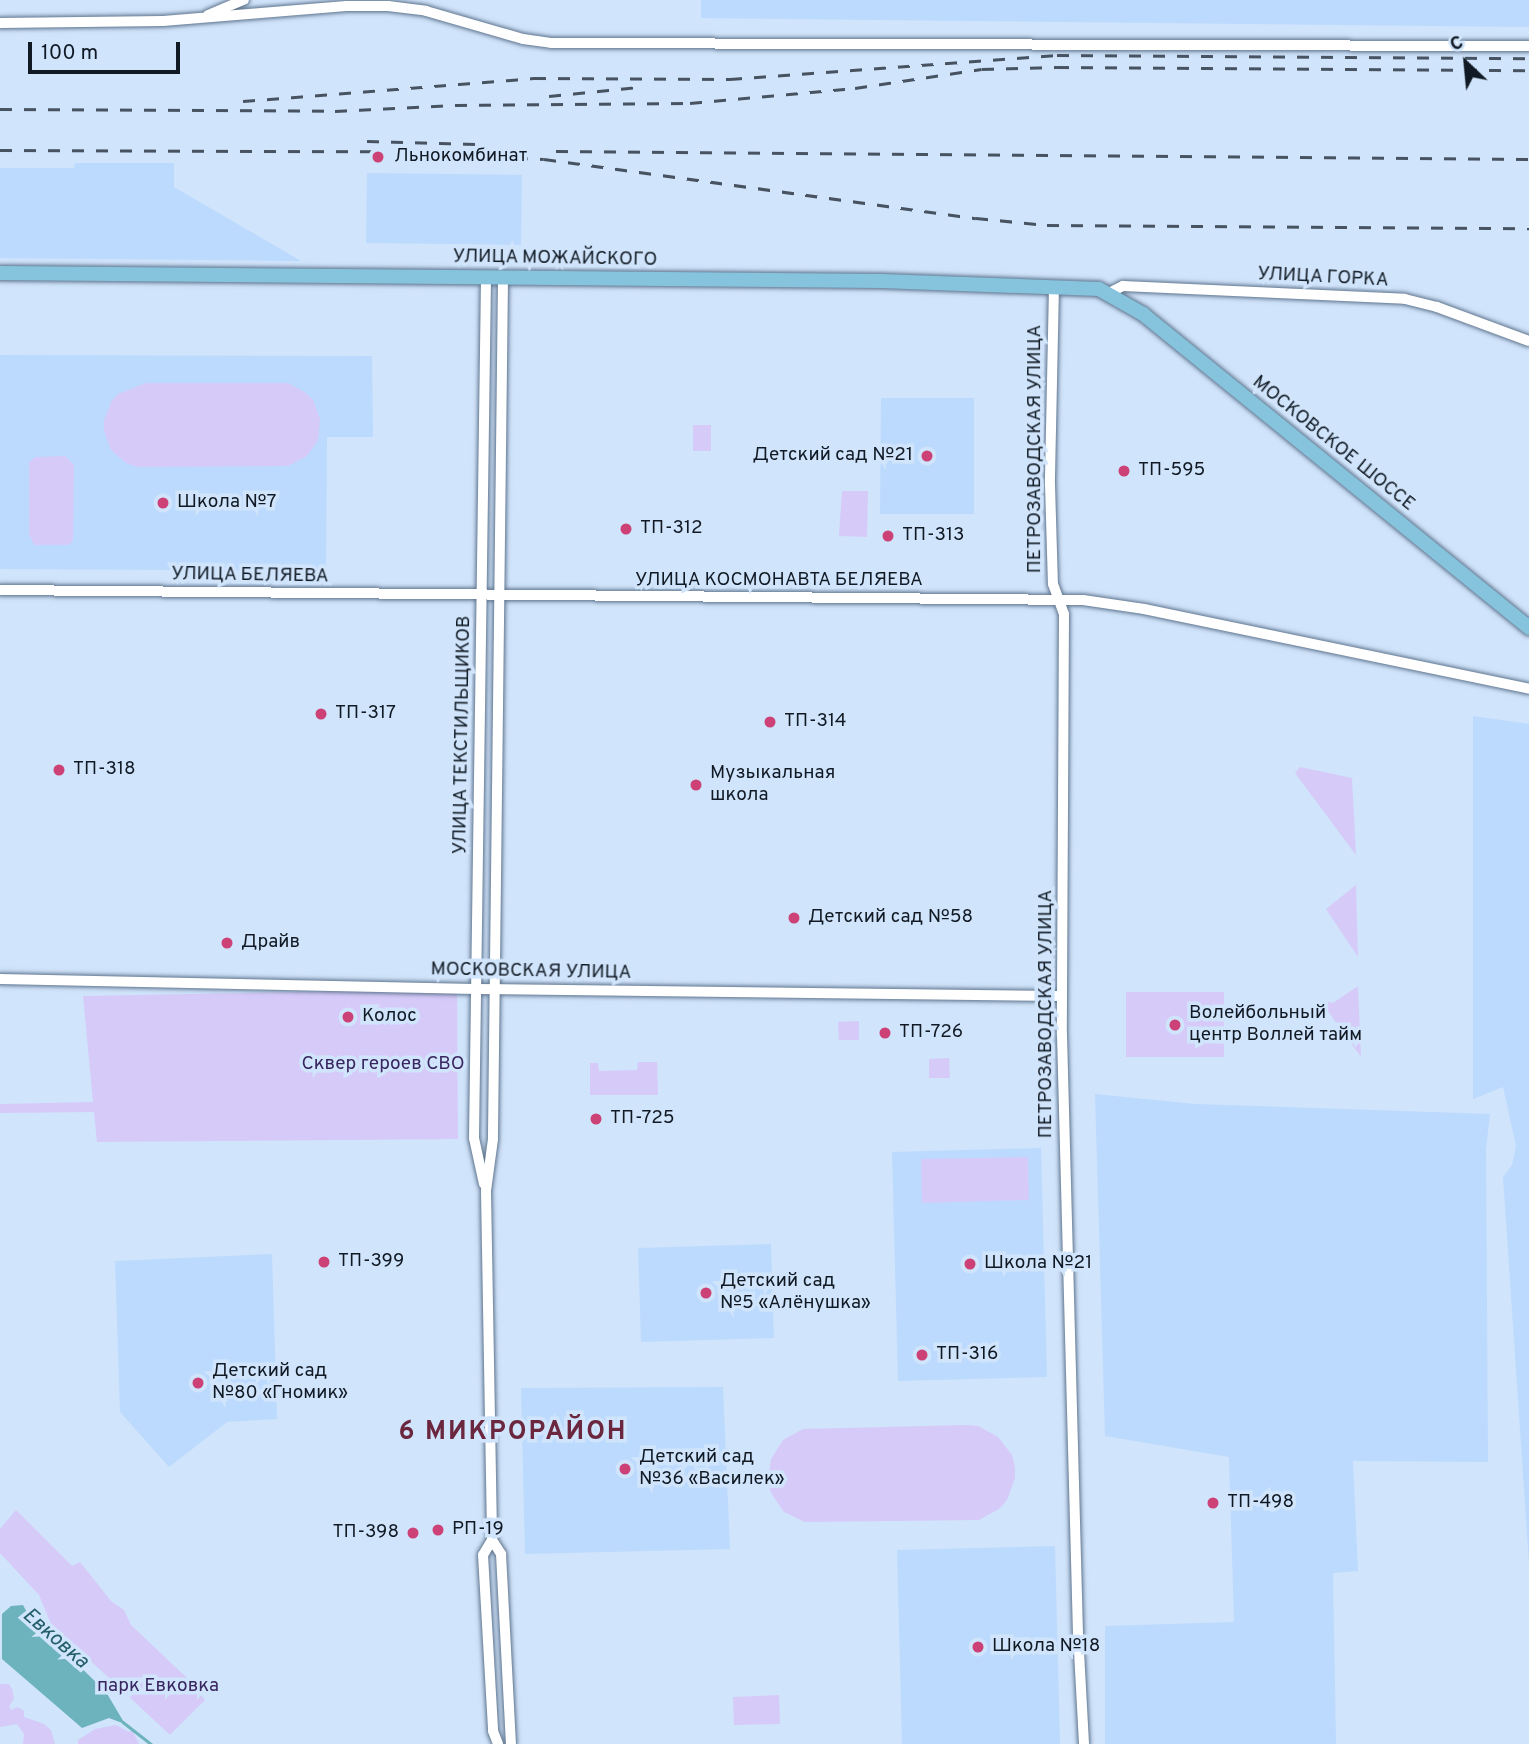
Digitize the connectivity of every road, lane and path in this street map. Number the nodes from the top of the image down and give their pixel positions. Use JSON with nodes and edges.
{"nodes":[{"id":1,"x":244,"y":0,"type":"edge"},
{"id":2,"x":249,"y":15,"type":"junction"},
{"id":3,"x":196,"y":20,"type":"junction"},
{"id":4,"x":0,"y":23,"type":"edge"},
{"id":5,"x":1529,"y":47,"type":"edge"},
{"id":6,"x":0,"y":272,"type":"edge"},
{"id":7,"x":486,"y":278,"type":"junction"},
{"id":8,"x":503,"y":279,"type":"junction"},
{"id":9,"x":1054,"y":286,"type":"junction"},
{"id":10,"x":1109,"y":293,"type":"junction"},
{"id":11,"x":1529,"y":341,"type":"edge"},
{"id":12,"x":0,"y":590,"type":"edge"},
{"id":13,"x":484,"y":596,"type":"junction"},
{"id":14,"x":500,"y":596,"type":"junction"},
{"id":15,"x":1058,"y":599,"type":"junction"},
{"id":16,"x":1529,"y":628,"type":"edge"},
{"id":17,"x":1528,"y":686,"type":"edge"},
{"id":18,"x":0,"y":979,"type":"edge"},
{"id":19,"x":475,"y":989,"type":"junction"},
{"id":20,"x":495,"y":989,"type":"junction"},
{"id":21,"x":1062,"y":996,"type":"junction"},
{"id":22,"x":474,"y":1139,"type":"junction"},
{"id":23,"x":494,"y":1139,"type":"junction"},
{"id":24,"x":486,"y":1191,"type":"junction"},
{"id":25,"x":492,"y":1540,"type":"junction"},
{"id":26,"x":499,"y":1744,"type":"edge"},
{"id":27,"x":510,"y":1744,"type":"edge"},
{"id":28,"x":1084,"y":1744,"type":"edge"}],
"edges":[{"from":1,"to":2,"type":"street"},
{"from":1,"to":3,"type":"street"},
{"from":2,"to":3,"type":"street"},
{"from":2,"to":5,"type":"street"},
{"from":3,"to":4,"type":"street"},
{"from":6,"to":7,"type":"main road","name":"УЛИЦА МОЖАЙСКОГО"},
{"from":7,"to":8,"type":"main road","name":"УЛИЦА МОЖАЙСКОГО"},
{"from":7,"to":13,"type":"street","name":"УЛИЦА ТЕКСТИЛЬЩИКОВ"},
{"from":8,"to":9,"type":"main road","name":"УЛИЦА МОЖАЙСКОГО"},
{"from":8,"to":14,"type":"street","name":"УЛИЦА ТЕКСТИЛЬЩИКОВ"},
{"from":9,"to":10,"type":"main road","name":"УЛИЦА МОЖАЙСКОГО"},
{"from":9,"to":15,"type":"street","name":"ПЕТРОЗАВОДСКАЯ УЛИЦА"},
{"from":10,"to":11,"type":"street","name":"УЛИЦА ГОРКА"},
{"from":10,"to":16,"type":"main road","name":"МОСКОВСКОЕ ШОССЕ"},
{"from":12,"to":13,"type":"street","name":"УЛИЦА БЕЛЯЕВА"},
{"from":13,"to":14,"type":"street","name":"УЛИЦА БЕЛЯЕВА"},
{"from":13,"to":19,"type":"street","name":"УЛИЦА ТЕКСТИЛЬЩИКОВ"},
{"from":14,"to":15,"type":"street","name":"УЛИЦА КОСМОНАВТА БЕЛЯЕВА"},
{"from":14,"to":20,"type":"street","name":"УЛИЦА ТЕКСТИЛЬЩИКОВ"},
{"from":15,"to":17,"type":"street"},
{"from":15,"to":21,"type":"street","name":"ПЕТРОЗАВОДСКАЯ УЛИЦА"},
{"from":18,"to":19,"type":"street","name":"МОСКОВСКАЯ УЛИЦА"},
{"from":19,"to":20,"type":"street","name":"МОСКОВСКАЯ УЛИЦА"},
{"from":19,"to":22,"type":"street","name":"УЛИЦА ТЕКСТИЛЬЩИКОВ"},
{"from":20,"to":21,"type":"street","name":"МОСКОВСКАЯ УЛИЦА"},
{"from":20,"to":23,"type":"street","name":"УЛИЦА ТЕКСТИЛЬЩИКОВ"},
{"from":21,"to":28,"type":"street","name":"ПЕТРОЗАВОДСКАЯ УЛИЦА"},
{"from":22,"to":23,"type":"street"},
{"from":22,"to":24,"type":"street","name":"УЛИЦА ТЕКСТИЛЬЩИКОВ"},
{"from":23,"to":24,"type":"street","name":"УЛИЦА ТЕКСТИЛЬЩИКОВ"},
{"from":24,"to":25,"type":"street","name":"УЛИЦА ТЕКСТИЛЬЩИКОВ"},
{"from":25,"to":26,"type":"street","name":"УЛИЦА ТЕКСТИЛЬЩИКОВ"},
{"from":25,"to":27,"type":"street","name":"УЛИЦА ТЕКСТИЛЬЩИКОВ"}]}
